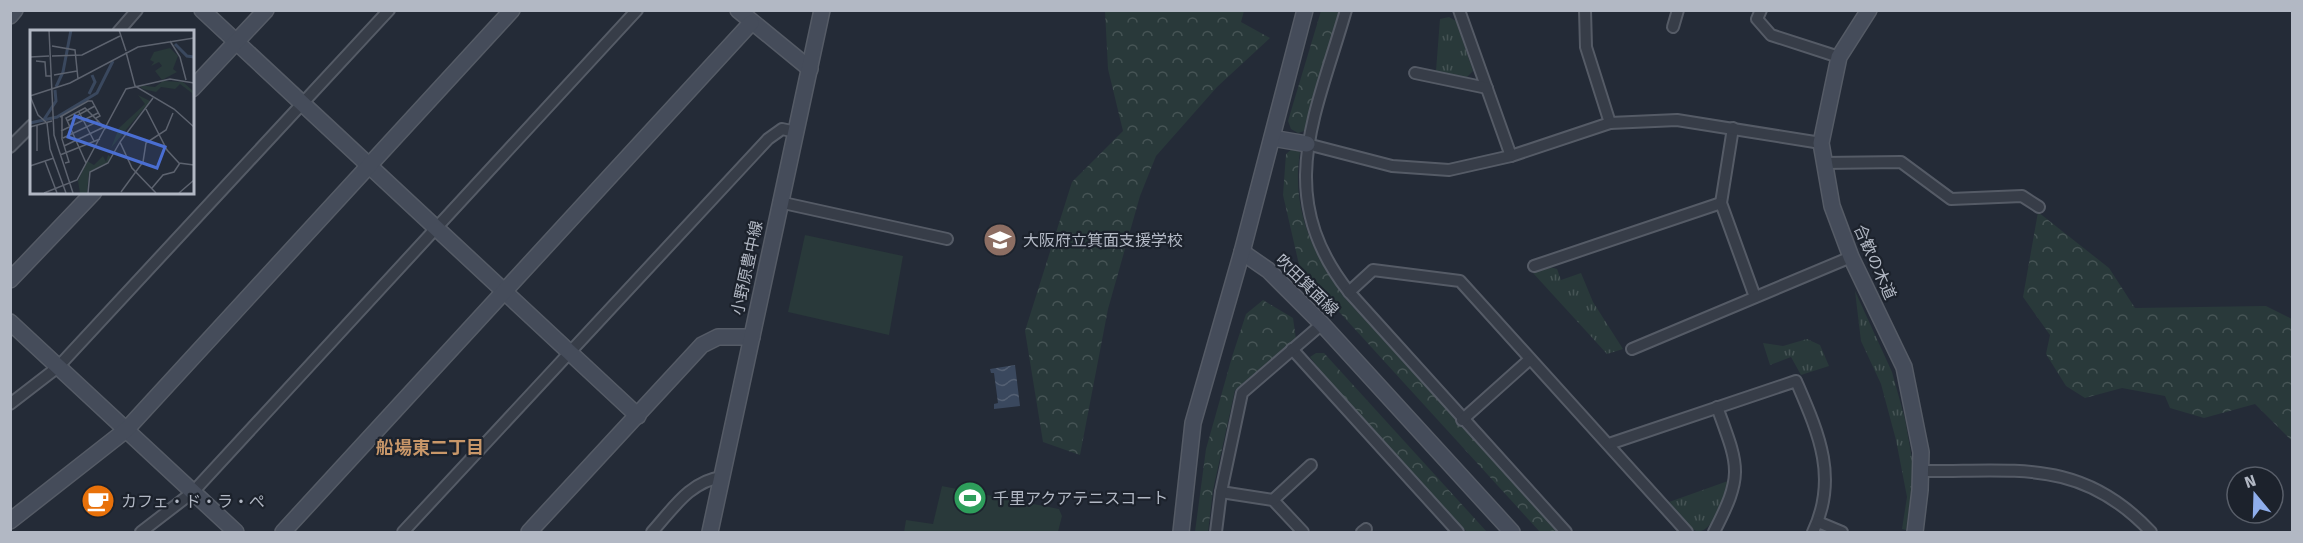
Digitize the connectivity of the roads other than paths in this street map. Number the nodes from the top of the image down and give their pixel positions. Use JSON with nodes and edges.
{"nodes":[{"id":1,"x":15,"y":10,"type":"edge"},
{"id":2,"x":137,"y":10,"type":"edge"},
{"id":3,"x":202,"y":10,"type":"edge"},
{"id":4,"x":266,"y":10,"type":"edge"},
{"id":5,"x":389,"y":10,"type":"edge"},
{"id":6,"x":512,"y":10,"type":"edge"},
{"id":7,"x":637,"y":10,"type":"edge"},
{"id":8,"x":738,"y":10,"type":"edge"},
{"id":9,"x":822,"y":10,"type":"edge"},
{"id":10,"x":1305,"y":10,"type":"edge"},
{"id":11,"x":1346,"y":10,"type":"edge"},
{"id":12,"x":1459,"y":10,"type":"edge"},
{"id":13,"x":1585,"y":10,"type":"edge"},
{"id":14,"x":1677,"y":10,"type":"edge"},
{"id":15,"x":1761,"y":10,"type":"edge"},
{"id":16,"x":1869,"y":10,"type":"edge"},
{"id":17,"x":10,"y":16,"type":"edge"},
{"id":18,"x":751,"y":22,"type":"junction"},
{"id":19,"x":1673,"y":27,"type":"dead end"},
{"id":20,"x":120,"y":30,"type":"edge"},
{"id":21,"x":237,"y":43,"type":"junction"},
{"id":22,"x":1839,"y":57,"type":"junction"},
{"id":23,"x":810,"y":69,"type":"junction"},
{"id":24,"x":1415,"y":73,"type":"dead end"},
{"id":25,"x":194,"y":87,"type":"edge"},
{"id":26,"x":1487,"y":88,"type":"junction"},
{"id":27,"x":303,"y":104,"type":"junction"},
{"id":28,"x":1610,"y":123,"type":"junction"},
{"id":29,"x":30,"y":127,"type":"edge"},
{"id":30,"x":1733,"y":128,"type":"junction"},
{"id":31,"x":796,"y":132,"type":"junction"},
{"id":32,"x":1272,"y":138,"type":"junction"},
{"id":33,"x":1821,"y":143,"type":"junction"},
{"id":34,"x":1307,"y":144,"type":"junction"},
{"id":35,"x":10,"y":147,"type":"edge"},
{"id":36,"x":1511,"y":156,"type":"junction"},
{"id":37,"x":1823,"y":163,"type":"junction"},
{"id":38,"x":369,"y":165,"type":"junction"},
{"id":39,"x":92,"y":194,"type":"edge"},
{"id":40,"x":779,"y":202,"type":"junction"},
{"id":41,"x":1721,"y":203,"type":"junction"},
{"id":42,"x":2039,"y":207,"type":"dead end"},
{"id":43,"x":435,"y":227,"type":"junction"},
{"id":44,"x":947,"y":239,"type":"dead end"},
{"id":45,"x":1242,"y":252,"type":"junction"},
{"id":46,"x":1851,"y":257,"type":"junction"},
{"id":47,"x":1534,"y":266,"type":"dead end"},
{"id":48,"x":10,"y":280,"type":"edge"},
{"id":49,"x":504,"y":291,"type":"junction"},
{"id":50,"x":1348,"y":292,"type":"junction"},
{"id":51,"x":1755,"y":297,"type":"junction"},
{"id":52,"x":10,"y":322,"type":"edge"},
{"id":53,"x":1322,"y":324,"type":"junction"},
{"id":54,"x":752,"y":338,"type":"junction"},
{"id":55,"x":1292,"y":349,"type":"junction"},
{"id":56,"x":1632,"y":349,"type":"dead end"},
{"id":57,"x":569,"y":351,"type":"junction"},
{"id":58,"x":1529,"y":360,"type":"junction"},
{"id":59,"x":58,"y":367,"type":"junction"},
{"id":60,"x":10,"y":404,"type":"edge"},
{"id":61,"x":1717,"y":407,"type":"junction"},
{"id":62,"x":638,"y":416,"type":"junction"},
{"id":63,"x":1462,"y":420,"type":"junction"},
{"id":64,"x":126,"y":430,"type":"junction"},
{"id":65,"x":1609,"y":444,"type":"junction"},
{"id":66,"x":1311,"y":465,"type":"dead end"},
{"id":67,"x":1922,"y":471,"type":"junction"},
{"id":68,"x":722,"y":477,"type":"junction"},
{"id":69,"x":193,"y":492,"type":"junction"},
{"id":70,"x":1221,"y":492,"type":"junction"},
{"id":71,"x":1273,"y":500,"type":"junction"},
{"id":72,"x":10,"y":521,"type":"edge"},
{"id":73,"x":1818,"y":522,"type":"junction"},
{"id":74,"x":141,"y":532,"type":"edge"},
{"id":75,"x":236,"y":532,"type":"edge"},
{"id":76,"x":283,"y":532,"type":"edge"},
{"id":77,"x":403,"y":532,"type":"edge"},
{"id":78,"x":529,"y":532,"type":"edge"},
{"id":79,"x":652,"y":532,"type":"edge"},
{"id":80,"x":710,"y":532,"type":"edge"},
{"id":81,"x":1181,"y":532,"type":"edge"},
{"id":82,"x":1216,"y":532,"type":"edge"},
{"id":83,"x":1303,"y":532,"type":"edge"},
{"id":84,"x":1458,"y":532,"type":"edge"},
{"id":85,"x":1512,"y":532,"type":"edge"},
{"id":86,"x":1566,"y":532,"type":"edge"},
{"id":87,"x":1687,"y":532,"type":"edge"},
{"id":88,"x":1714,"y":532,"type":"edge"},
{"id":89,"x":1813,"y":532,"type":"edge"},
{"id":90,"x":1842,"y":532,"type":"edge"},
{"id":91,"x":1915,"y":532,"type":"edge"},
{"id":92,"x":2151,"y":532,"type":"edge"}],
"edges":[{"from":1,"to":17,"type":"street"},
{"from":2,"to":20,"type":"street"},
{"from":3,"to":21,"type":"street"},
{"from":4,"to":21,"type":"street"},
{"from":5,"to":27,"type":"street"},
{"from":6,"to":38,"type":"street"},
{"from":7,"to":43,"type":"street"},
{"from":8,"to":18,"type":"street"},
{"from":9,"to":23,"type":"street","name":"小野原豊中線"},
{"from":10,"to":32,"type":"street"},
{"from":11,"to":34,"type":"street"},
{"from":12,"to":26,"type":"street"},
{"from":13,"to":28,"type":"street"},
{"from":14,"to":19,"type":"street"},
{"from":15,"to":22,"type":"street"},
{"from":16,"to":22,"type":"street","name":"合歓の木道"},
{"from":18,"to":23,"type":"street"},
{"from":18,"to":49,"type":"street"},
{"from":21,"to":25,"type":"street"},
{"from":21,"to":27,"type":"street"},
{"from":22,"to":33,"type":"street","name":"合歓の木道"},
{"from":23,"to":31,"type":"street","name":"小野原豊中線"},
{"from":24,"to":26,"type":"street"},
{"from":26,"to":36,"type":"street"},
{"from":27,"to":38,"type":"street"},
{"from":27,"to":59,"type":"street"},
{"from":28,"to":30,"type":"street"},
{"from":28,"to":36,"type":"street"},
{"from":29,"to":35,"type":"street"},
{"from":30,"to":33,"type":"street"},
{"from":30,"to":41,"type":"street"},
{"from":31,"to":40,"type":"street","name":"小野原豊中線"},
{"from":31,"to":57,"type":"street"},
{"from":32,"to":34,"type":"street"},
{"from":32,"to":45,"type":"street"},
{"from":33,"to":37,"type":"street","name":"合歓の木道"},
{"from":34,"to":36,"type":"street"},
{"from":34,"to":50,"type":"street"},
{"from":37,"to":42,"type":"street"},
{"from":37,"to":46,"type":"street","name":"合歓の木道"},
{"from":38,"to":43,"type":"street"},
{"from":38,"to":64,"type":"street"},
{"from":39,"to":48,"type":"street"},
{"from":40,"to":44,"type":"street"},
{"from":40,"to":54,"type":"street","name":"小野原豊中線"},
{"from":41,"to":47,"type":"street"},
{"from":41,"to":51,"type":"street"},
{"from":43,"to":49,"type":"street"},
{"from":43,"to":69,"type":"street"},
{"from":45,"to":53,"type":"street","name":"吹田箕面線"},
{"from":45,"to":81,"type":"street"},
{"from":46,"to":51,"type":"street"},
{"from":46,"to":67,"type":"street","name":"合歓の木道"},
{"from":49,"to":57,"type":"street"},
{"from":49,"to":76,"type":"street"},
{"from":50,"to":58,"type":"street"},
{"from":50,"to":63,"type":"street"},
{"from":51,"to":56,"type":"street"},
{"from":52,"to":59,"type":"street"},
{"from":53,"to":55,"type":"street"},
{"from":53,"to":85,"type":"street","name":"吹田箕面線"},
{"from":54,"to":62,"type":"street"},
{"from":54,"to":68,"type":"street","name":"小野原豊中線"},
{"from":55,"to":70,"type":"street"},
{"from":55,"to":84,"type":"street"},
{"from":57,"to":62,"type":"street"},
{"from":57,"to":77,"type":"street"},
{"from":58,"to":63,"type":"street"},
{"from":58,"to":65,"type":"street"},
{"from":59,"to":60,"type":"street"},
{"from":59,"to":64,"type":"street"},
{"from":61,"to":65,"type":"street"},
{"from":61,"to":73,"type":"street"},
{"from":61,"to":88,"type":"street"},
{"from":62,"to":78,"type":"street"},
{"from":63,"to":86,"type":"street"},
{"from":64,"to":69,"type":"street"},
{"from":64,"to":72,"type":"street"},
{"from":65,"to":87,"type":"street"},
{"from":66,"to":71,"type":"street"},
{"from":67,"to":91,"type":"street","name":"合歓の木道"},
{"from":67,"to":92,"type":"street"},
{"from":68,"to":79,"type":"street"},
{"from":68,"to":80,"type":"street","name":"小野原豊中線"},
{"from":69,"to":74,"type":"street"},
{"from":69,"to":75,"type":"street"},
{"from":70,"to":71,"type":"street"},
{"from":70,"to":82,"type":"street"},
{"from":71,"to":83,"type":"street"},
{"from":73,"to":89,"type":"street"},
{"from":73,"to":90,"type":"street"}]}
